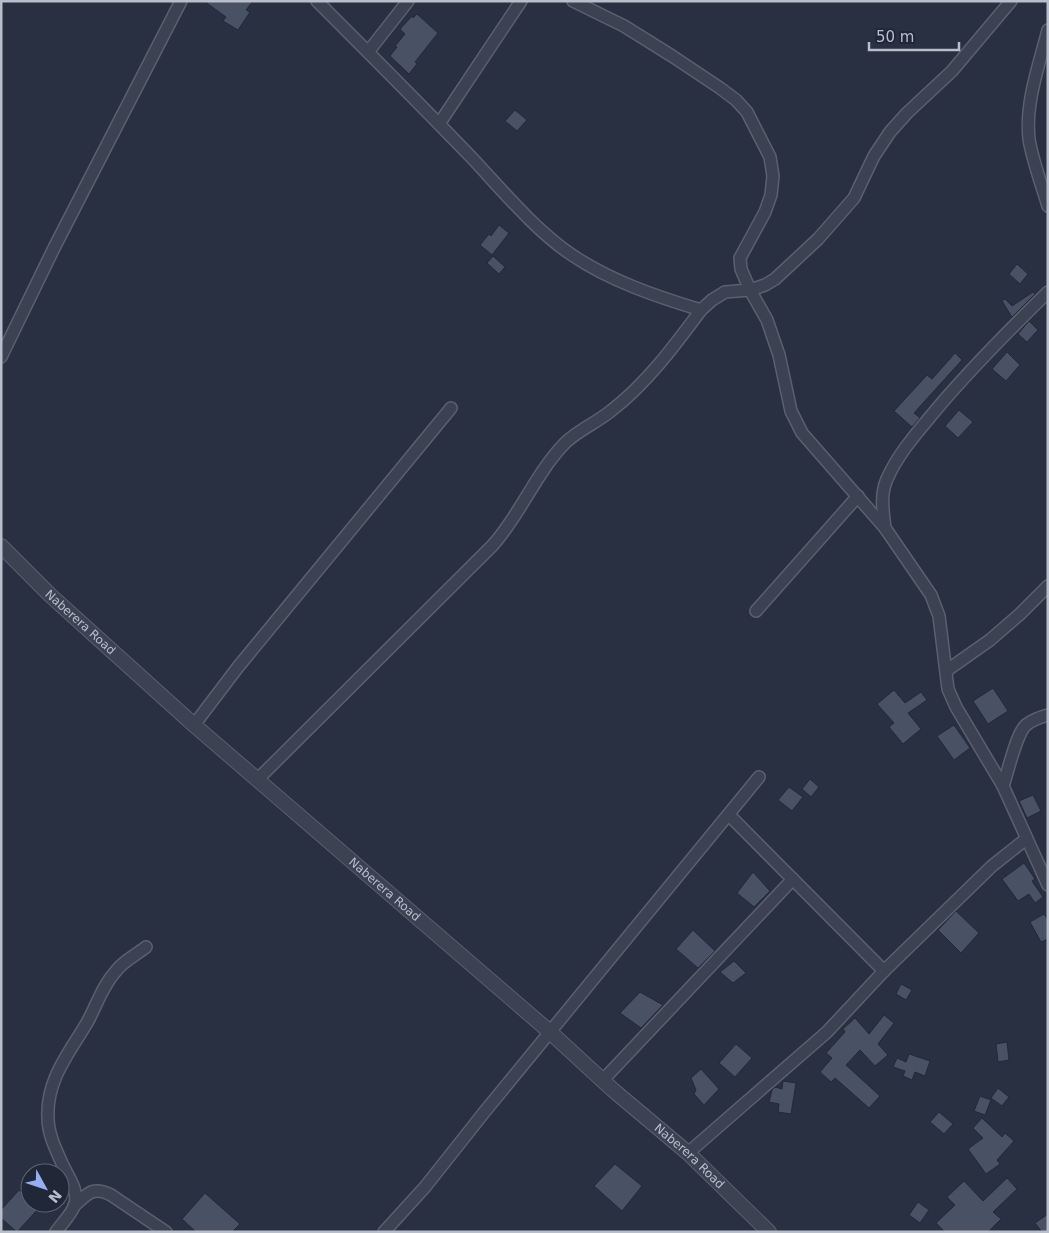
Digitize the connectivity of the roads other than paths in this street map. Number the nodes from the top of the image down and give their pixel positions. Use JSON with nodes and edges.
{"nodes":[{"id":1,"x":181,"y":1,"type":"edge"},
{"id":2,"x":317,"y":1,"type":"edge"},
{"id":3,"x":408,"y":1,"type":"edge"},
{"id":4,"x":521,"y":1,"type":"edge"},
{"id":5,"x":573,"y":1,"type":"edge"},
{"id":6,"x":1011,"y":1,"type":"edge"},
{"id":7,"x":1048,"y":30,"type":"edge"},
{"id":8,"x":368,"y":52,"type":"junction"},
{"id":9,"x":439,"y":124,"type":"junction"},
{"id":10,"x":1048,"y":206,"type":"edge"},
{"id":11,"x":750,"y":290,"type":"junction"},
{"id":12,"x":1048,"y":292,"type":"edge"},
{"id":13,"x":701,"y":310,"type":"junction"},
{"id":14,"x":1,"y":357,"type":"edge"},
{"id":15,"x":451,"y":408,"type":"dead end"},
{"id":16,"x":858,"y":496,"type":"junction"},
{"id":17,"x":885,"y":528,"type":"junction"},
{"id":18,"x":1,"y":546,"type":"edge"},
{"id":19,"x":1048,"y":586,"type":"edge"},
{"id":20,"x":756,"y":610,"type":"dead end"},
{"id":21,"x":946,"y":671,"type":"junction"},
{"id":22,"x":1048,"y":715,"type":"edge"},
{"id":23,"x":194,"y":725,"type":"junction"},
{"id":24,"x":759,"y":777,"type":"dead end"},
{"id":25,"x":258,"y":779,"type":"junction"},
{"id":26,"x":1003,"y":786,"type":"junction"},
{"id":27,"x":728,"y":815,"type":"junction"},
{"id":28,"x":1026,"y":838,"type":"junction"},
{"id":29,"x":793,"y":879,"type":"junction"},
{"id":30,"x":1048,"y":885,"type":"edge"},
{"id":31,"x":146,"y":947,"type":"dead end"},
{"id":32,"x":884,"y":971,"type":"junction"},
{"id":33,"x":550,"y":1032,"type":"junction"},
{"id":34,"x":602,"y":1080,"type":"junction"},
{"id":35,"x":688,"y":1153,"type":"junction"},
{"id":36,"x":74,"y":1206,"type":"junction"},
{"id":37,"x":56,"y":1232,"type":"edge"},
{"id":38,"x":166,"y":1232,"type":"edge"},
{"id":39,"x":384,"y":1232,"type":"edge"},
{"id":40,"x":769,"y":1232,"type":"edge"}],
"edges":[{"from":1,"to":14,"type":"street"},
{"from":2,"to":8,"type":"street"},
{"from":3,"to":8,"type":"street"},
{"from":4,"to":9,"type":"street"},
{"from":5,"to":11,"type":"street"},
{"from":6,"to":11,"type":"street"},
{"from":7,"to":10,"type":"street"},
{"from":8,"to":9,"type":"street"},
{"from":9,"to":13,"type":"street"},
{"from":11,"to":13,"type":"street"},
{"from":11,"to":16,"type":"street"},
{"from":12,"to":17,"type":"street"},
{"from":13,"to":25,"type":"street"},
{"from":15,"to":23,"type":"street"},
{"from":16,"to":17,"type":"street"},
{"from":16,"to":20,"type":"street"},
{"from":17,"to":21,"type":"street"},
{"from":18,"to":23,"type":"street","name":"Naberera Road"},
{"from":19,"to":21,"type":"street"},
{"from":21,"to":26,"type":"street"},
{"from":22,"to":26,"type":"street"},
{"from":23,"to":25,"type":"street","name":"Naberera Road"},
{"from":24,"to":27,"type":"street"},
{"from":25,"to":33,"type":"street","name":"Naberera Road"},
{"from":26,"to":28,"type":"street"},
{"from":27,"to":29,"type":"street"},
{"from":27,"to":33,"type":"street"},
{"from":28,"to":30,"type":"street"},
{"from":28,"to":32,"type":"street"},
{"from":29,"to":32,"type":"street"},
{"from":29,"to":34,"type":"street"},
{"from":31,"to":36,"type":"street"},
{"from":32,"to":35,"type":"street"},
{"from":33,"to":34,"type":"street","name":"Naberera Road"},
{"from":33,"to":39,"type":"street"},
{"from":34,"to":35,"type":"street","name":"Naberera Road"},
{"from":35,"to":40,"type":"street","name":"Naberera Road"},
{"from":36,"to":37,"type":"street"},
{"from":36,"to":38,"type":"street"}]}
